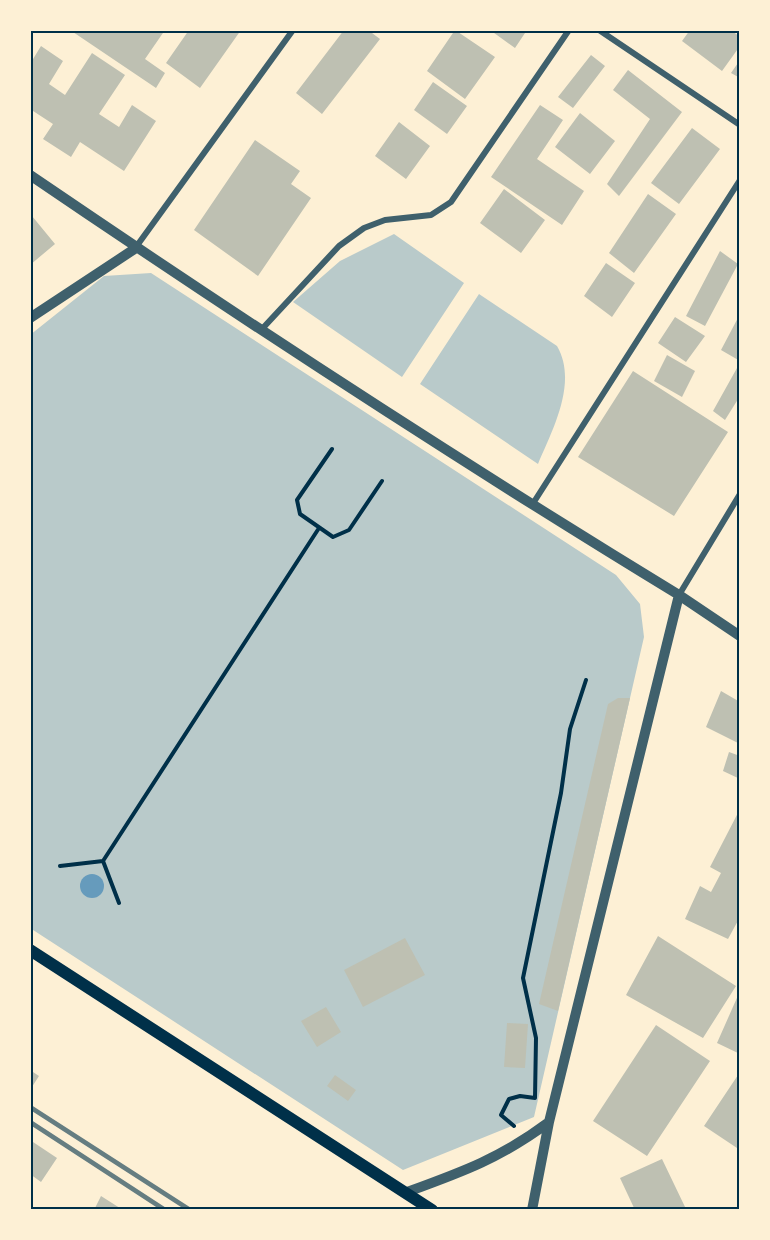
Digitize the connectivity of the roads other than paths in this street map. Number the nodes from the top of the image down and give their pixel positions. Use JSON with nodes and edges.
{"nodes":[{"id":1,"x":293,"y":30,"type":"edge"},
{"id":2,"x":569,"y":30,"type":"edge"},
{"id":3,"x":599,"y":30,"type":"edge"},
{"id":4,"x":740,"y":125,"type":"edge"},
{"id":5,"x":30,"y":175,"type":"edge"},
{"id":6,"x":740,"y":180,"type":"edge"},
{"id":7,"x":136,"y":248,"type":"junction"},
{"id":8,"x":30,"y":318,"type":"edge"},
{"id":9,"x":262,"y":329,"type":"junction"},
{"id":10,"x":740,"y":494,"type":"edge"},
{"id":11,"x":532,"y":505,"type":"junction"},
{"id":12,"x":679,"y":595,"type":"junction"},
{"id":13,"x":740,"y":636,"type":"edge"},
{"id":14,"x":30,"y":950,"type":"edge"},
{"id":15,"x":549,"y":1122,"type":"junction"},
{"id":16,"x":407,"y":1192,"type":"junction"},
{"id":17,"x":432,"y":1210,"type":"edge"},
{"id":18,"x":532,"y":1210,"type":"edge"}],
"edges":[{"from":1,"to":7,"type":"street"},
{"from":2,"to":9,"type":"street"},
{"from":3,"to":4,"type":"street"},
{"from":5,"to":7,"type":"street"},
{"from":6,"to":11,"type":"street"},
{"from":7,"to":8,"type":"street"},
{"from":7,"to":9,"type":"street"},
{"from":9,"to":11,"type":"street"},
{"from":10,"to":12,"type":"street"},
{"from":11,"to":12,"type":"street"},
{"from":12,"to":13,"type":"street"},
{"from":12,"to":15,"type":"street"},
{"from":14,"to":16,"type":"main road"},
{"from":15,"to":16,"type":"street"},
{"from":15,"to":18,"type":"street"},
{"from":16,"to":17,"type":"main road"}]}
